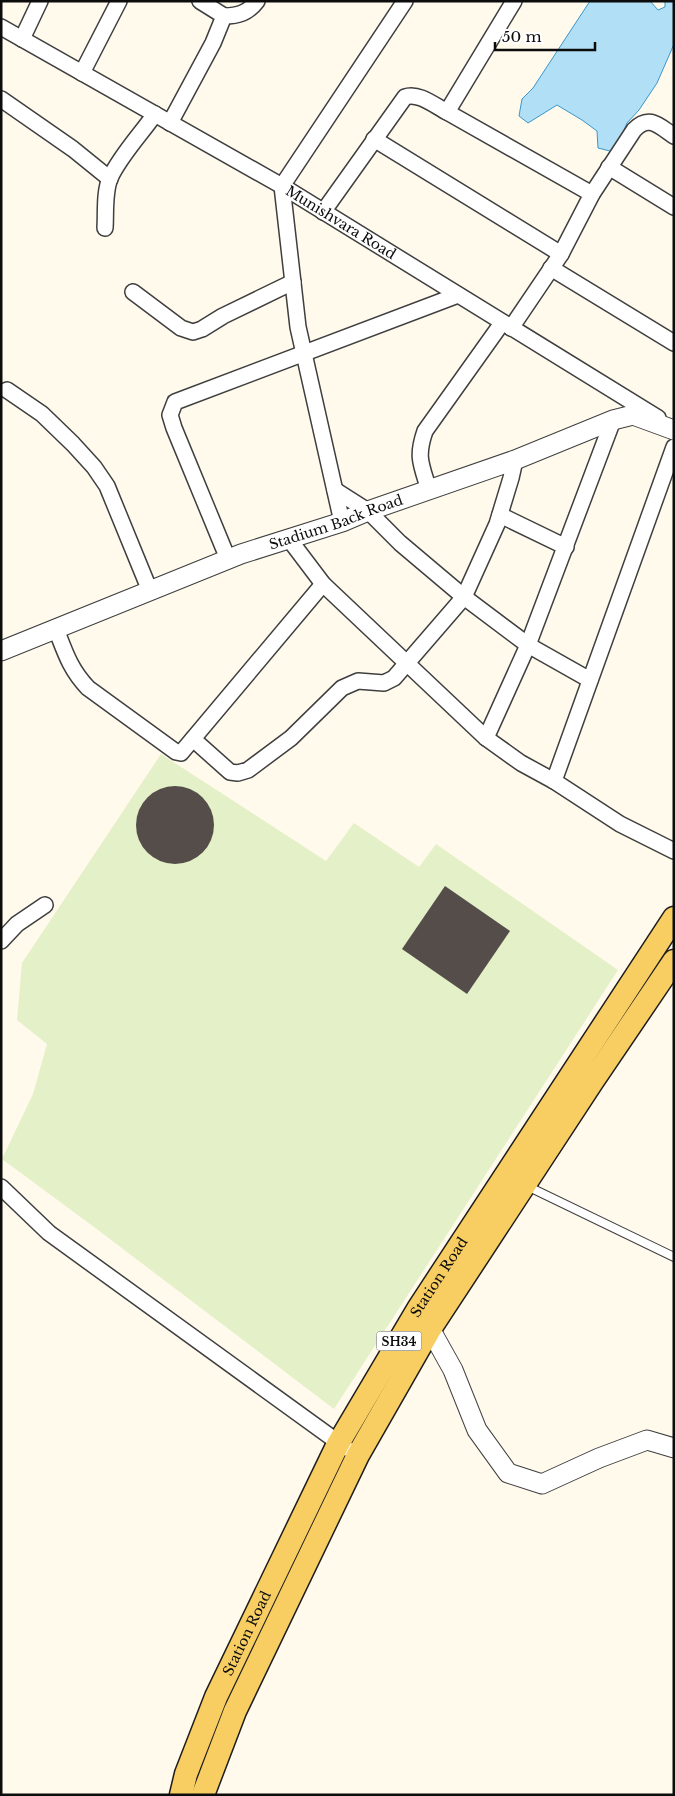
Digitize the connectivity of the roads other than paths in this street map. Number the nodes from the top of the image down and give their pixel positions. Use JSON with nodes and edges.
{"nodes":[{"id":1,"x":40,"y":1,"type":"edge"},
{"id":2,"x":118,"y":1,"type":"edge"},
{"id":3,"x":200,"y":1,"type":"edge"},
{"id":4,"x":257,"y":1,"type":"edge"},
{"id":5,"x":405,"y":1,"type":"edge"},
{"id":6,"x":514,"y":1,"type":"edge"},
{"id":7,"x":224,"y":16,"type":"junction"},
{"id":8,"x":1,"y":28,"type":"edge"},
{"id":9,"x":22,"y":39,"type":"junction"},
{"id":10,"x":82,"y":73,"type":"junction"},
{"id":11,"x":1,"y":99,"type":"edge"},
{"id":12,"x":447,"y":112,"type":"junction"},
{"id":13,"x":155,"y":114,"type":"junction"},
{"id":14,"x":170,"y":123,"type":"junction"},
{"id":15,"x":674,"y":136,"type":"edge"},
{"id":16,"x":374,"y":138,"type":"junction"},
{"id":17,"x":609,"y":167,"type":"junction"},
{"id":18,"x":110,"y":179,"type":"junction"},
{"id":19,"x":282,"y":186,"type":"junction"},
{"id":20,"x":592,"y":194,"type":"junction"},
{"id":21,"x":674,"y":207,"type":"edge"},
{"id":22,"x":323,"y":212,"type":"junction"},
{"id":23,"x":105,"y":228,"type":"dead end"},
{"id":24,"x":560,"y":254,"type":"junction"},
{"id":25,"x":551,"y":268,"type":"junction"},
{"id":26,"x":293,"y":282,"type":"junction"},
{"id":27,"x":133,"y":292,"type":"dead end"},
{"id":28,"x":458,"y":295,"type":"junction"},
{"id":29,"x":507,"y":325,"type":"junction"},
{"id":30,"x":674,"y":343,"type":"edge"},
{"id":31,"x":304,"y":355,"type":"junction"},
{"id":32,"x":7,"y":390,"type":"dead end"},
{"id":33,"x":613,"y":420,"type":"junction"},
{"id":34,"x":591,"y":429,"type":"junction"},
{"id":35,"x":674,"y":429,"type":"edge"},
{"id":36,"x":674,"y":447,"type":"edge"},
{"id":37,"x":600,"y":456,"type":"junction"},
{"id":38,"x":515,"y":460,"type":"junction"},
{"id":39,"x":335,"y":490,"type":"junction"},
{"id":40,"x":429,"y":490,"type":"junction"},
{"id":41,"x":368,"y":511,"type":"junction"},
{"id":42,"x":500,"y":515,"type":"junction"},
{"id":43,"x":342,"y":522,"type":"junction"},
{"id":44,"x":289,"y":539,"type":"junction"},
{"id":45,"x":566,"y":546,"type":"junction"},
{"id":46,"x":228,"y":559,"type":"junction"},
{"id":47,"x":324,"y":584,"type":"junction"},
{"id":48,"x":150,"y":591,"type":"junction"},
{"id":49,"x":464,"y":597,"type":"junction"},
{"id":50,"x":56,"y":629,"type":"junction"},
{"id":51,"x":528,"y":645,"type":"junction"},
{"id":52,"x":1,"y":651,"type":"edge"},
{"id":53,"x":406,"y":662,"type":"junction"},
{"id":54,"x":590,"y":680,"type":"junction"},
{"id":55,"x":486,"y":738,"type":"junction"},
{"id":56,"x":193,"y":739,"type":"junction"},
{"id":57,"x":554,"y":781,"type":"junction"},
{"id":58,"x":674,"y":851,"type":"edge"},
{"id":59,"x":45,"y":905,"type":"dead end"},
{"id":60,"x":674,"y":918,"type":"edge"},
{"id":61,"x":1,"y":941,"type":"edge"},
{"id":62,"x":674,"y":961,"type":"edge"},
{"id":63,"x":525,"y":1185,"type":"junction"},
{"id":64,"x":1,"y":1187,"type":"edge"},
{"id":65,"x":674,"y":1257,"type":"edge"},
{"id":66,"x":418,"y":1309,"type":"junction"},
{"id":67,"x":430,"y":1329,"type":"junction"},
{"id":68,"x":338,"y":1444,"type":"junction"},
{"id":69,"x":674,"y":1448,"type":"edge"},
{"id":70,"x":358,"y":1455,"type":"junction"},
{"id":71,"x":181,"y":1795,"type":"edge"},
{"id":72,"x":203,"y":1795,"type":"edge"}],
"edges":[{"from":1,"to":9,"type":"street"},
{"from":2,"to":10,"type":"street"},
{"from":3,"to":7,"type":"street"},
{"from":4,"to":7,"type":"street"},
{"from":5,"to":19,"type":"street"},
{"from":6,"to":12,"type":"street"},
{"from":7,"to":14,"type":"street"},
{"from":8,"to":9,"type":"street","name":"Munishvara Road"},
{"from":9,"to":10,"type":"street","name":"Munishvara Road"},
{"from":10,"to":13,"type":"street","name":"Munishvara Road"},
{"from":11,"to":18,"type":"street"},
{"from":12,"to":16,"type":"street"},
{"from":12,"to":20,"type":"street"},
{"from":13,"to":14,"type":"street","name":"Munishvara Road"},
{"from":13,"to":18,"type":"street"},
{"from":14,"to":19,"type":"street","name":"Munishvara Road"},
{"from":15,"to":17,"type":"street"},
{"from":16,"to":22,"type":"street"},
{"from":16,"to":24,"type":"street"},
{"from":17,"to":20,"type":"street"},
{"from":17,"to":21,"type":"street"},
{"from":18,"to":23,"type":"street"},
{"from":19,"to":22,"type":"street","name":"Munishvara Road"},
{"from":19,"to":26,"type":"street"},
{"from":20,"to":24,"type":"street"},
{"from":22,"to":28,"type":"street","name":"Munishvara Road"},
{"from":24,"to":25,"type":"street"},
{"from":25,"to":29,"type":"street"},
{"from":25,"to":30,"type":"street"},
{"from":26,"to":27,"type":"street"},
{"from":26,"to":31,"type":"street"},
{"from":28,"to":29,"type":"street","name":"Munishvara Road"},
{"from":28,"to":31,"type":"street"},
{"from":29,"to":35,"type":"street","name":"Munishvara Road"},
{"from":29,"to":40,"type":"street"},
{"from":31,"to":39,"type":"street"},
{"from":31,"to":46,"type":"street"},
{"from":32,"to":48,"type":"street"},
{"from":33,"to":34,"type":"street","name":"Stadium Back Road"},
{"from":33,"to":35,"type":"street","name":"Stadium Back Road"},
{"from":33,"to":37,"type":"street"},
{"from":34,"to":37,"type":"street"},
{"from":34,"to":38,"type":"street","name":"Stadium Back Road"},
{"from":36,"to":54,"type":"street"},
{"from":37,"to":45,"type":"street"},
{"from":38,"to":40,"type":"street","name":"Stadium Back Road"},
{"from":38,"to":42,"type":"street"},
{"from":39,"to":41,"type":"street"},
{"from":39,"to":43,"type":"street"},
{"from":40,"to":41,"type":"street","name":"Stadium Back Road"},
{"from":41,"to":43,"type":"street","name":"Stadium Back Road"},
{"from":41,"to":49,"type":"street"},
{"from":42,"to":45,"type":"street"},
{"from":42,"to":49,"type":"street"},
{"from":43,"to":44,"type":"street","name":"Stadium Back Road"},
{"from":44,"to":46,"type":"street","name":"Stadium Back Road"},
{"from":44,"to":47,"type":"street"},
{"from":45,"to":51,"type":"street"},
{"from":46,"to":48,"type":"street","name":"Stadium Back Road"},
{"from":47,"to":53,"type":"street"},
{"from":47,"to":56,"type":"street"},
{"from":48,"to":50,"type":"street","name":"Stadium Back Road"},
{"from":49,"to":51,"type":"street"},
{"from":49,"to":53,"type":"street"},
{"from":50,"to":52,"type":"street","name":"Stadium Back Road"},
{"from":50,"to":56,"type":"street"},
{"from":51,"to":54,"type":"street"},
{"from":51,"to":55,"type":"street"},
{"from":53,"to":55,"type":"street"},
{"from":53,"to":56,"type":"street"},
{"from":54,"to":57,"type":"street"},
{"from":55,"to":57,"type":"street"},
{"from":57,"to":58,"type":"street"},
{"from":59,"to":61,"type":"street"},
{"from":60,"to":66,"type":"main road","name":"Station Road","number":"SH34"},
{"from":62,"to":63,"type":"main road","name":"Station Road","number":"SH34"},
{"from":63,"to":65,"type":"lane"},
{"from":63,"to":67,"type":"main road","name":"Station Road","number":"SH34"},
{"from":64,"to":68,"type":"street"},
{"from":66,"to":67,"type":"street"},
{"from":66,"to":68,"type":"main road","name":"Station Road","number":"SH34"},
{"from":67,"to":69,"type":"street"},
{"from":67,"to":70,"type":"main road","name":"Station Road","number":"SH34"},
{"from":68,"to":70,"type":"street"},
{"from":68,"to":71,"type":"main road","name":"Station Road","number":"SH34"},
{"from":70,"to":72,"type":"main road","name":"Station Road","number":"SH34"}]}
